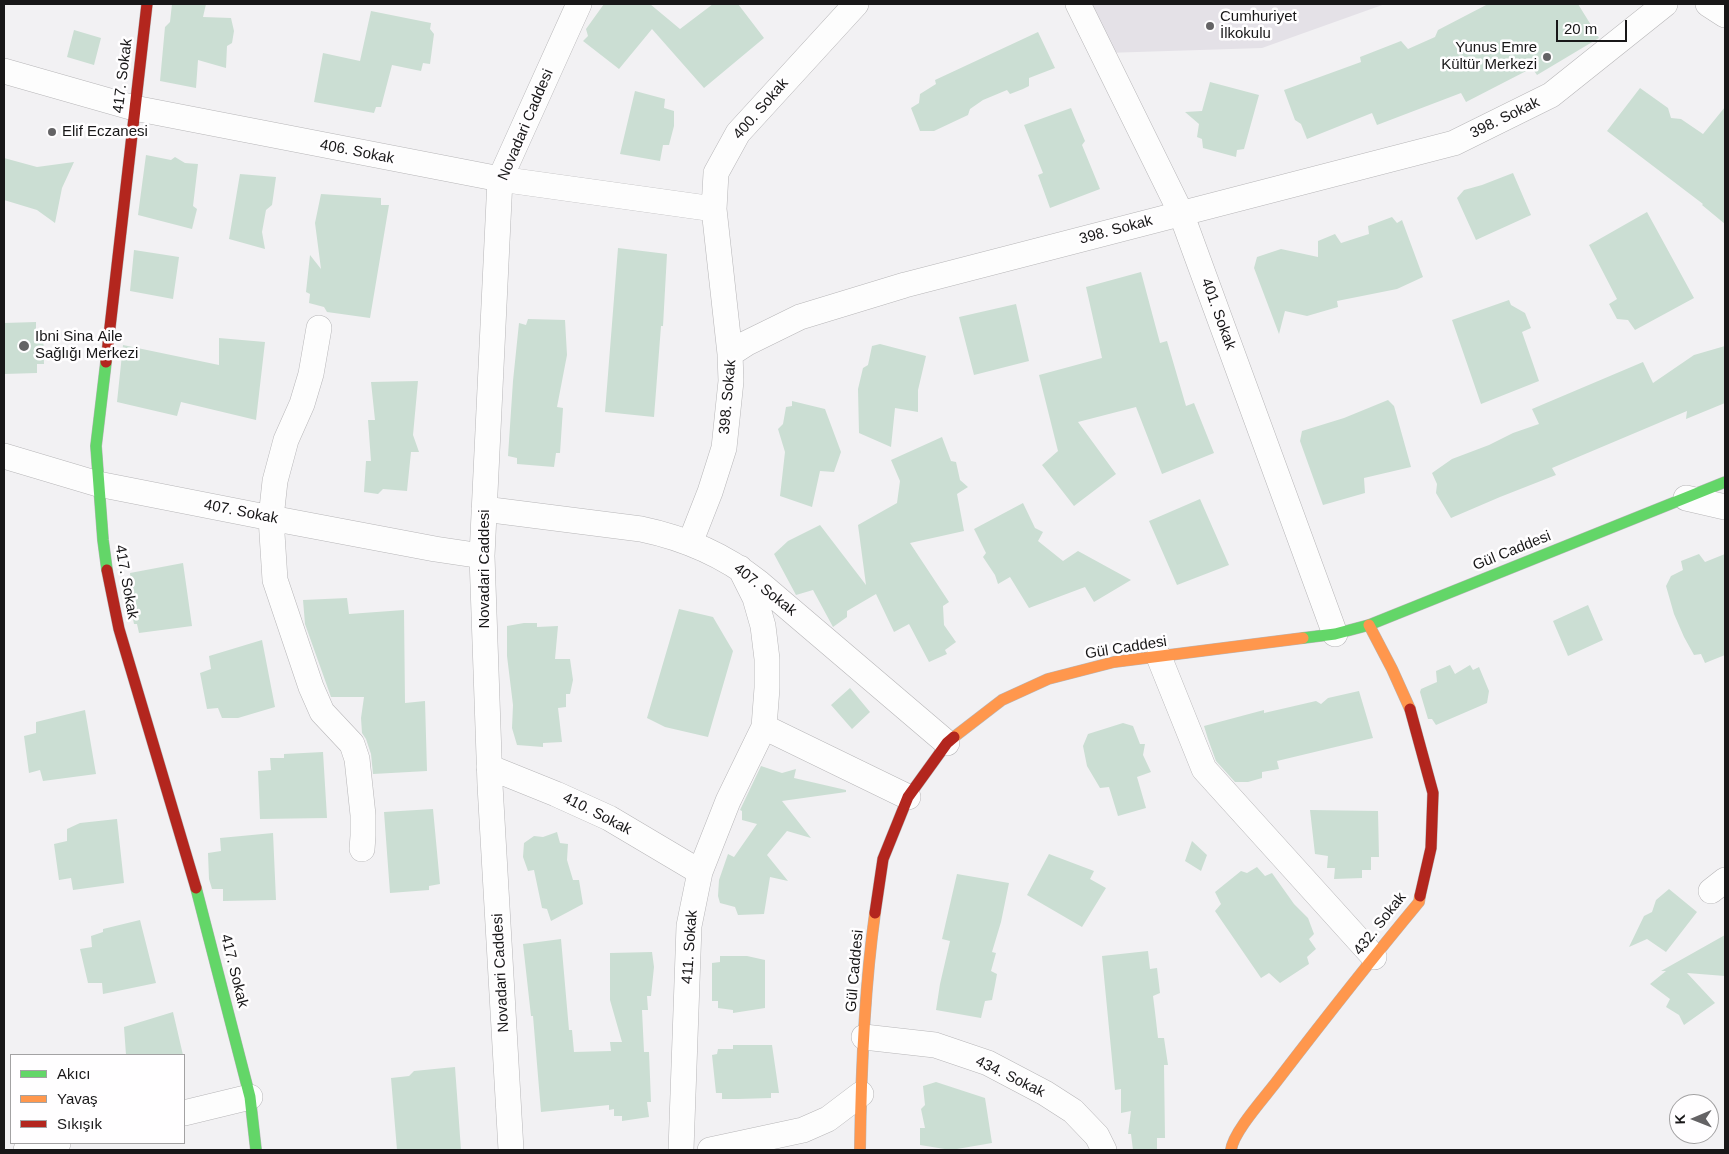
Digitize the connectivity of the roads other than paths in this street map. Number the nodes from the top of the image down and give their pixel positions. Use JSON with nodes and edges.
{"nodes":[{"id":1,"x":147,"y":4,"type":"edge"},
{"id":2,"x":579,"y":4,"type":"edge"},
{"id":3,"x":856,"y":4,"type":"edge"},
{"id":4,"x":1078,"y":4,"type":"edge"},
{"id":5,"x":1665,"y":4,"type":"edge"},
{"id":6,"x":1708,"y":4,"type":"edge"},
{"id":7,"x":1725,"y":15,"type":"edge"},
{"id":8,"x":4,"y":71,"type":"edge"},
{"id":9,"x":134,"y":108,"type":"junction"},
{"id":10,"x":500,"y":180,"type":"junction"},
{"id":11,"x":714,"y":209,"type":"junction"},
{"id":12,"x":1182,"y":213,"type":"junction"},
{"id":13,"x":319,"y":328,"type":"dead end"},
{"id":14,"x":730,"y":354,"type":"junction"},
{"id":15,"x":4,"y":456,"type":"edge"},
{"id":16,"x":1725,"y":482,"type":"edge"},
{"id":17,"x":98,"y":484,"type":"junction"},
{"id":18,"x":1686,"y":498,"type":"junction"},
{"id":19,"x":1725,"y":507,"type":"edge"},
{"id":20,"x":484,"y":510,"type":"junction"},
{"id":21,"x":271,"y":518,"type":"junction"},
{"id":22,"x":690,"y":543,"type":"junction"},
{"id":23,"x":482,"y":556,"type":"junction"},
{"id":24,"x":740,"y":568,"type":"junction"},
{"id":25,"x":1369,"y":625,"type":"junction"},
{"id":26,"x":1335,"y":634,"type":"junction"},
{"id":27,"x":1159,"y":657,"type":"junction"},
{"id":28,"x":764,"y":727,"type":"junction"},
{"id":29,"x":947,"y":743,"type":"junction"},
{"id":30,"x":490,"y":767,"type":"junction"},
{"id":31,"x":908,"y":797,"type":"junction"},
{"id":32,"x":362,"y":849,"type":"dead end"},
{"id":33,"x":700,"y":872,"type":"junction"},
{"id":34,"x":1374,"y":958,"type":"junction"},
{"id":35,"x":864,"y":1037,"type":"junction"},
{"id":36,"x":861,"y":1094,"type":"junction"},
{"id":37,"x":250,"y":1097,"type":"junction"},
{"id":38,"x":185,"y":1113,"type":"edge"},
{"id":39,"x":53,"y":1144,"type":"edge"},
{"id":40,"x":26,"y":1150,"type":"edge"},
{"id":41,"x":256,"y":1150,"type":"edge"},
{"id":42,"x":511,"y":1150,"type":"edge"},
{"id":43,"x":681,"y":1150,"type":"edge"},
{"id":44,"x":710,"y":1150,"type":"edge"},
{"id":45,"x":860,"y":1150,"type":"edge"},
{"id":46,"x":1104,"y":1150,"type":"edge"},
{"id":47,"x":1231,"y":1150,"type":"edge"}],
"edges":[{"from":1,"to":9,"type":"street","name":"417. Sokak"},
{"from":2,"to":10,"type":"street","name":"Novadari Caddesi"},
{"from":3,"to":11,"type":"street","name":"400. Sokak"},
{"from":4,"to":12,"type":"street","name":"401. Sokak"},
{"from":5,"to":12,"type":"street","name":"398. Sokak"},
{"from":6,"to":7,"type":"street"},
{"from":8,"to":9,"type":"street","name":"406. Sokak"},
{"from":9,"to":10,"type":"street","name":"406. Sokak"},
{"from":9,"to":17,"type":"street","name":"417. Sokak"},
{"from":10,"to":11,"type":"street","name":"406. Sokak"},
{"from":10,"to":20,"type":"street","name":"Novadari Caddesi"},
{"from":11,"to":14,"type":"street","name":"400. Sokak"},
{"from":12,"to":14,"type":"street","name":"398. Sokak"},
{"from":12,"to":26,"type":"street","name":"401. Sokak"},
{"from":13,"to":21,"type":"street"},
{"from":14,"to":22,"type":"street","name":"398. Sokak"},
{"from":15,"to":17,"type":"street","name":"407. Sokak"},
{"from":16,"to":18,"type":"street","name":"Gül Caddesi"},
{"from":17,"to":21,"type":"street","name":"407. Sokak"},
{"from":17,"to":37,"type":"street","name":"417. Sokak"},
{"from":18,"to":19,"type":"street"},
{"from":18,"to":25,"type":"street","name":"Gül Caddesi"},
{"from":20,"to":22,"type":"street","name":"407. Sokak"},
{"from":20,"to":23,"type":"street","name":"Novadari Caddesi"},
{"from":21,"to":23,"type":"street","name":"407. Sokak"},
{"from":21,"to":32,"type":"street"},
{"from":22,"to":24,"type":"street","name":"407. Sokak"},
{"from":23,"to":30,"type":"street","name":"Novadari Caddesi"},
{"from":24,"to":28,"type":"street","name":"411. Sokak"},
{"from":24,"to":29,"type":"street","name":"407. Sokak"},
{"from":25,"to":26,"type":"street","name":"Gül Caddesi"},
{"from":25,"to":34,"type":"street","name":"432. Sokak"},
{"from":26,"to":27,"type":"street","name":"Gül Caddesi"},
{"from":27,"to":29,"type":"street","name":"Gül Caddesi"},
{"from":27,"to":34,"type":"street"},
{"from":28,"to":31,"type":"street"},
{"from":28,"to":33,"type":"street","name":"411. Sokak"},
{"from":29,"to":31,"type":"street","name":"Gül Caddesi"},
{"from":30,"to":33,"type":"street","name":"410. Sokak"},
{"from":30,"to":42,"type":"street","name":"Novadari Caddesi"},
{"from":31,"to":35,"type":"street","name":"Gül Caddesi"},
{"from":33,"to":43,"type":"street","name":"411. Sokak"},
{"from":34,"to":47,"type":"street","name":"432. Sokak"},
{"from":35,"to":36,"type":"street","name":"Gül Caddesi"},
{"from":35,"to":46,"type":"street","name":"434. Sokak"},
{"from":36,"to":44,"type":"street"},
{"from":36,"to":45,"type":"street","name":"Gül Caddesi"},
{"from":37,"to":38,"type":"street"},
{"from":37,"to":41,"type":"street","name":"417. Sokak"},
{"from":39,"to":40,"type":"street"}]}
